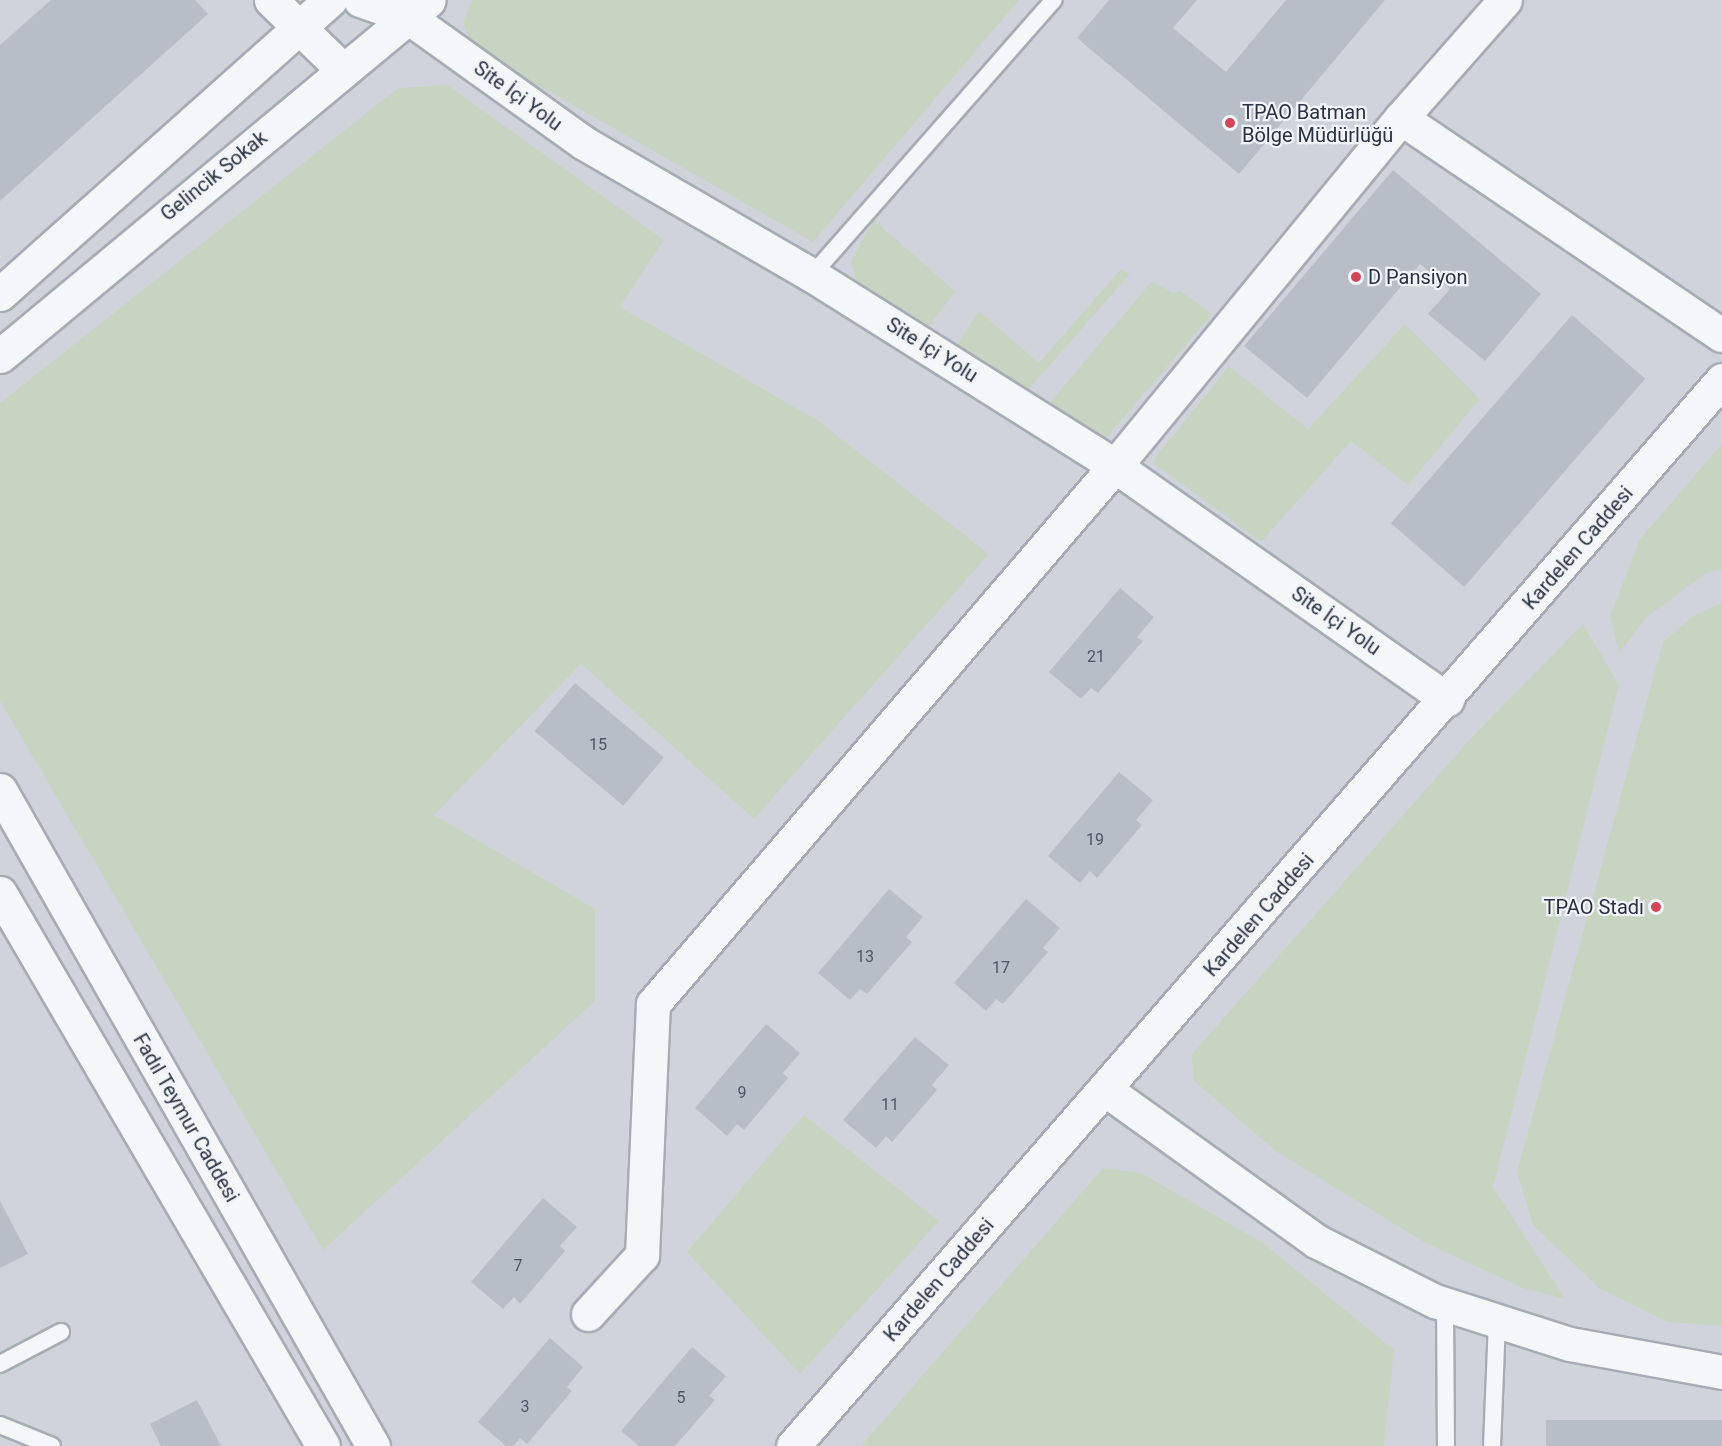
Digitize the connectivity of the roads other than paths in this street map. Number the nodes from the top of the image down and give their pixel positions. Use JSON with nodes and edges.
{"nodes":[{"id":1,"x":271,"y":0,"type":"edge"},
{"id":2,"x":330,"y":0,"type":"edge"},
{"id":3,"x":360,"y":0,"type":"edge"},
{"id":4,"x":1054,"y":0,"type":"edge"},
{"id":5,"x":1505,"y":0,"type":"edge"},
{"id":6,"x":419,"y":9,"type":"edge"},
{"id":7,"x":297,"y":29,"type":"junction"},
{"id":8,"x":343,"y":70,"type":"junction"},
{"id":9,"x":1401,"y":118,"type":"junction"},
{"id":10,"x":812,"y":275,"type":"junction"},
{"id":11,"x":0,"y":294,"type":"edge"},
{"id":12,"x":1722,"y":335,"type":"edge"},
{"id":13,"x":0,"y":356,"type":"edge"},
{"id":14,"x":1722,"y":380,"type":"edge"},
{"id":15,"x":1115,"y":466,"type":"junction"},
{"id":16,"x":1447,"y":699,"type":"junction"},
{"id":17,"x":0,"y":790,"type":"edge"},
{"id":18,"x":0,"y":893,"type":"edge"},
{"id":19,"x":1106,"y":1090,"type":"junction"},
{"id":20,"x":1445,"y":1305,"type":"junction"},
{"id":21,"x":588,"y":1314,"type":"dead end"},
{"id":22,"x":1497,"y":1323,"type":"junction"},
{"id":23,"x":61,"y":1332,"type":"dead end"},
{"id":24,"x":0,"y":1364,"type":"edge"},
{"id":25,"x":1722,"y":1372,"type":"edge"},
{"id":26,"x":0,"y":1425,"type":"edge"},
{"id":27,"x":52,"y":1446,"type":"edge"},
{"id":28,"x":323,"y":1446,"type":"edge"},
{"id":29,"x":373,"y":1446,"type":"edge"},
{"id":30,"x":793,"y":1446,"type":"edge"},
{"id":31,"x":1446,"y":1446,"type":"edge"},
{"id":32,"x":1492,"y":1446,"type":"edge"}],
"edges":[{"from":1,"to":7,"type":"street"},
{"from":2,"to":7,"type":"street"},
{"from":3,"to":6,"type":"street","name":"Site İçi Yolu"},
{"from":4,"to":10,"type":"lane"},
{"from":5,"to":9,"type":"street"},
{"from":6,"to":8,"type":"street","name":"Gelincik Sokak"},
{"from":6,"to":10,"type":"street","name":"Site İçi Yolu"},
{"from":7,"to":8,"type":"street"},
{"from":7,"to":11,"type":"street"},
{"from":8,"to":13,"type":"street","name":"Gelincik Sokak"},
{"from":9,"to":12,"type":"street"},
{"from":9,"to":15,"type":"street"},
{"from":10,"to":15,"type":"street","name":"Site İçi Yolu"},
{"from":14,"to":16,"type":"street","name":"Kardelen Caddesi"},
{"from":15,"to":16,"type":"street","name":"Site İçi Yolu"},
{"from":15,"to":21,"type":"street"},
{"from":16,"to":19,"type":"street","name":"Kardelen Caddesi"},
{"from":17,"to":29,"type":"street","name":"Fadıl Teymur Caddesi"},
{"from":18,"to":28,"type":"street"},
{"from":19,"to":20,"type":"street"},
{"from":19,"to":30,"type":"street","name":"Kardelen Caddesi"},
{"from":20,"to":22,"type":"street"},
{"from":20,"to":31,"type":"lane"},
{"from":22,"to":25,"type":"street"},
{"from":22,"to":32,"type":"lane"},
{"from":23,"to":24,"type":"lane"},
{"from":26,"to":27,"type":"lane"}]}
